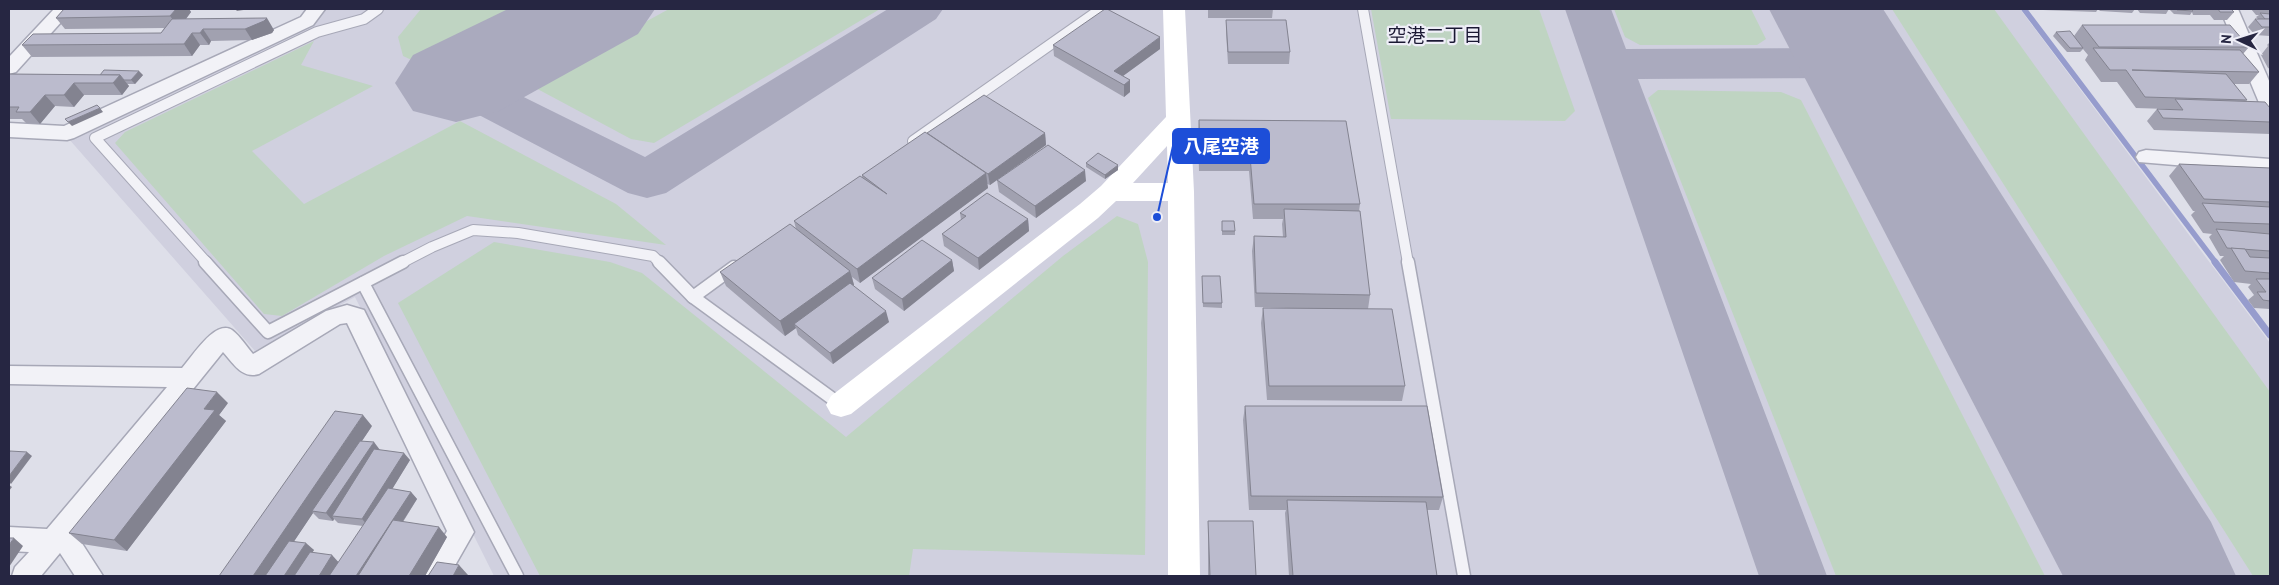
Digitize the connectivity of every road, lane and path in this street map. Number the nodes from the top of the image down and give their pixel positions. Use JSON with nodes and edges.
{"nodes":[{"id":1,"x":64,"y":9,"type":"edge"},
{"id":2,"x":316,"y":9,"type":"edge"},
{"id":3,"x":371,"y":9,"type":"edge"},
{"id":4,"x":378,"y":9,"type":"edge"},
{"id":5,"x":1101,"y":9,"type":"edge"},
{"id":6,"x":1174,"y":9,"type":"edge"},
{"id":7,"x":1363,"y":9,"type":"edge"},
{"id":8,"x":2229,"y":9,"type":"edge"},
{"id":9,"x":364,"y":19,"type":"junction"},
{"id":10,"x":9,"y":68,"type":"edge"},
{"id":11,"x":2270,"y":105,"type":"edge"},
{"id":12,"x":1178,"y":118,"type":"junction"},
{"id":13,"x":9,"y":130,"type":"edge"},
{"id":14,"x":905,"y":147,"type":"edge"},
{"id":15,"x":2146,"y":157,"type":"dead end"},
{"id":16,"x":2270,"y":166,"type":"edge"},
{"id":17,"x":1110,"y":192,"type":"junction"},
{"id":18,"x":1180,"y":192,"type":"junction"},
{"id":19,"x":742,"y":262,"type":"edge"},
{"id":20,"x":363,"y":283,"type":"junction"},
{"id":21,"x":693,"y":297,"type":"junction"},
{"id":22,"x":9,"y":375,"type":"edge"},
{"id":23,"x":188,"y":378,"type":"junction"},
{"id":24,"x":841,"y":405,"type":"joint"},
{"id":25,"x":9,"y":539,"type":"edge"},
{"id":26,"x":54,"y":541,"type":"junction"},
{"id":27,"x":25,"y":576,"type":"edge"},
{"id":28,"x":90,"y":576,"type":"edge"},
{"id":29,"x":435,"y":576,"type":"edge"},
{"id":30,"x":517,"y":576,"type":"edge"},
{"id":31,"x":1184,"y":576,"type":"edge"},
{"id":32,"x":1464,"y":576,"type":"edge"}],
"edges":[{"from":1,"to":10,"type":"street"},
{"from":2,"to":13,"type":"street"},
{"from":3,"to":9,"type":"lane"},
{"from":4,"to":9,"type":"lane"},
{"from":5,"to":14,"type":"lane"},
{"from":6,"to":12,"type":"street"},
{"from":7,"to":32,"type":"lane"},
{"from":8,"to":11,"type":"street"},
{"from":9,"to":20,"type":"lane"},
{"from":12,"to":17,"type":"street"},
{"from":12,"to":18,"type":"street"},
{"from":15,"to":16,"type":"street"},
{"from":17,"to":18,"type":"street"},
{"from":17,"to":24,"type":"street"},
{"from":18,"to":31,"type":"street"},
{"from":19,"to":21,"type":"lane"},
{"from":20,"to":21,"type":"lane"},
{"from":20,"to":30,"type":"lane"},
{"from":21,"to":24,"type":"lane"},
{"from":22,"to":23,"type":"street"},
{"from":23,"to":26,"type":"street"},
{"from":23,"to":29,"type":"street"},
{"from":25,"to":26,"type":"street"},
{"from":26,"to":27,"type":"street"},
{"from":26,"to":28,"type":"street"}]}
